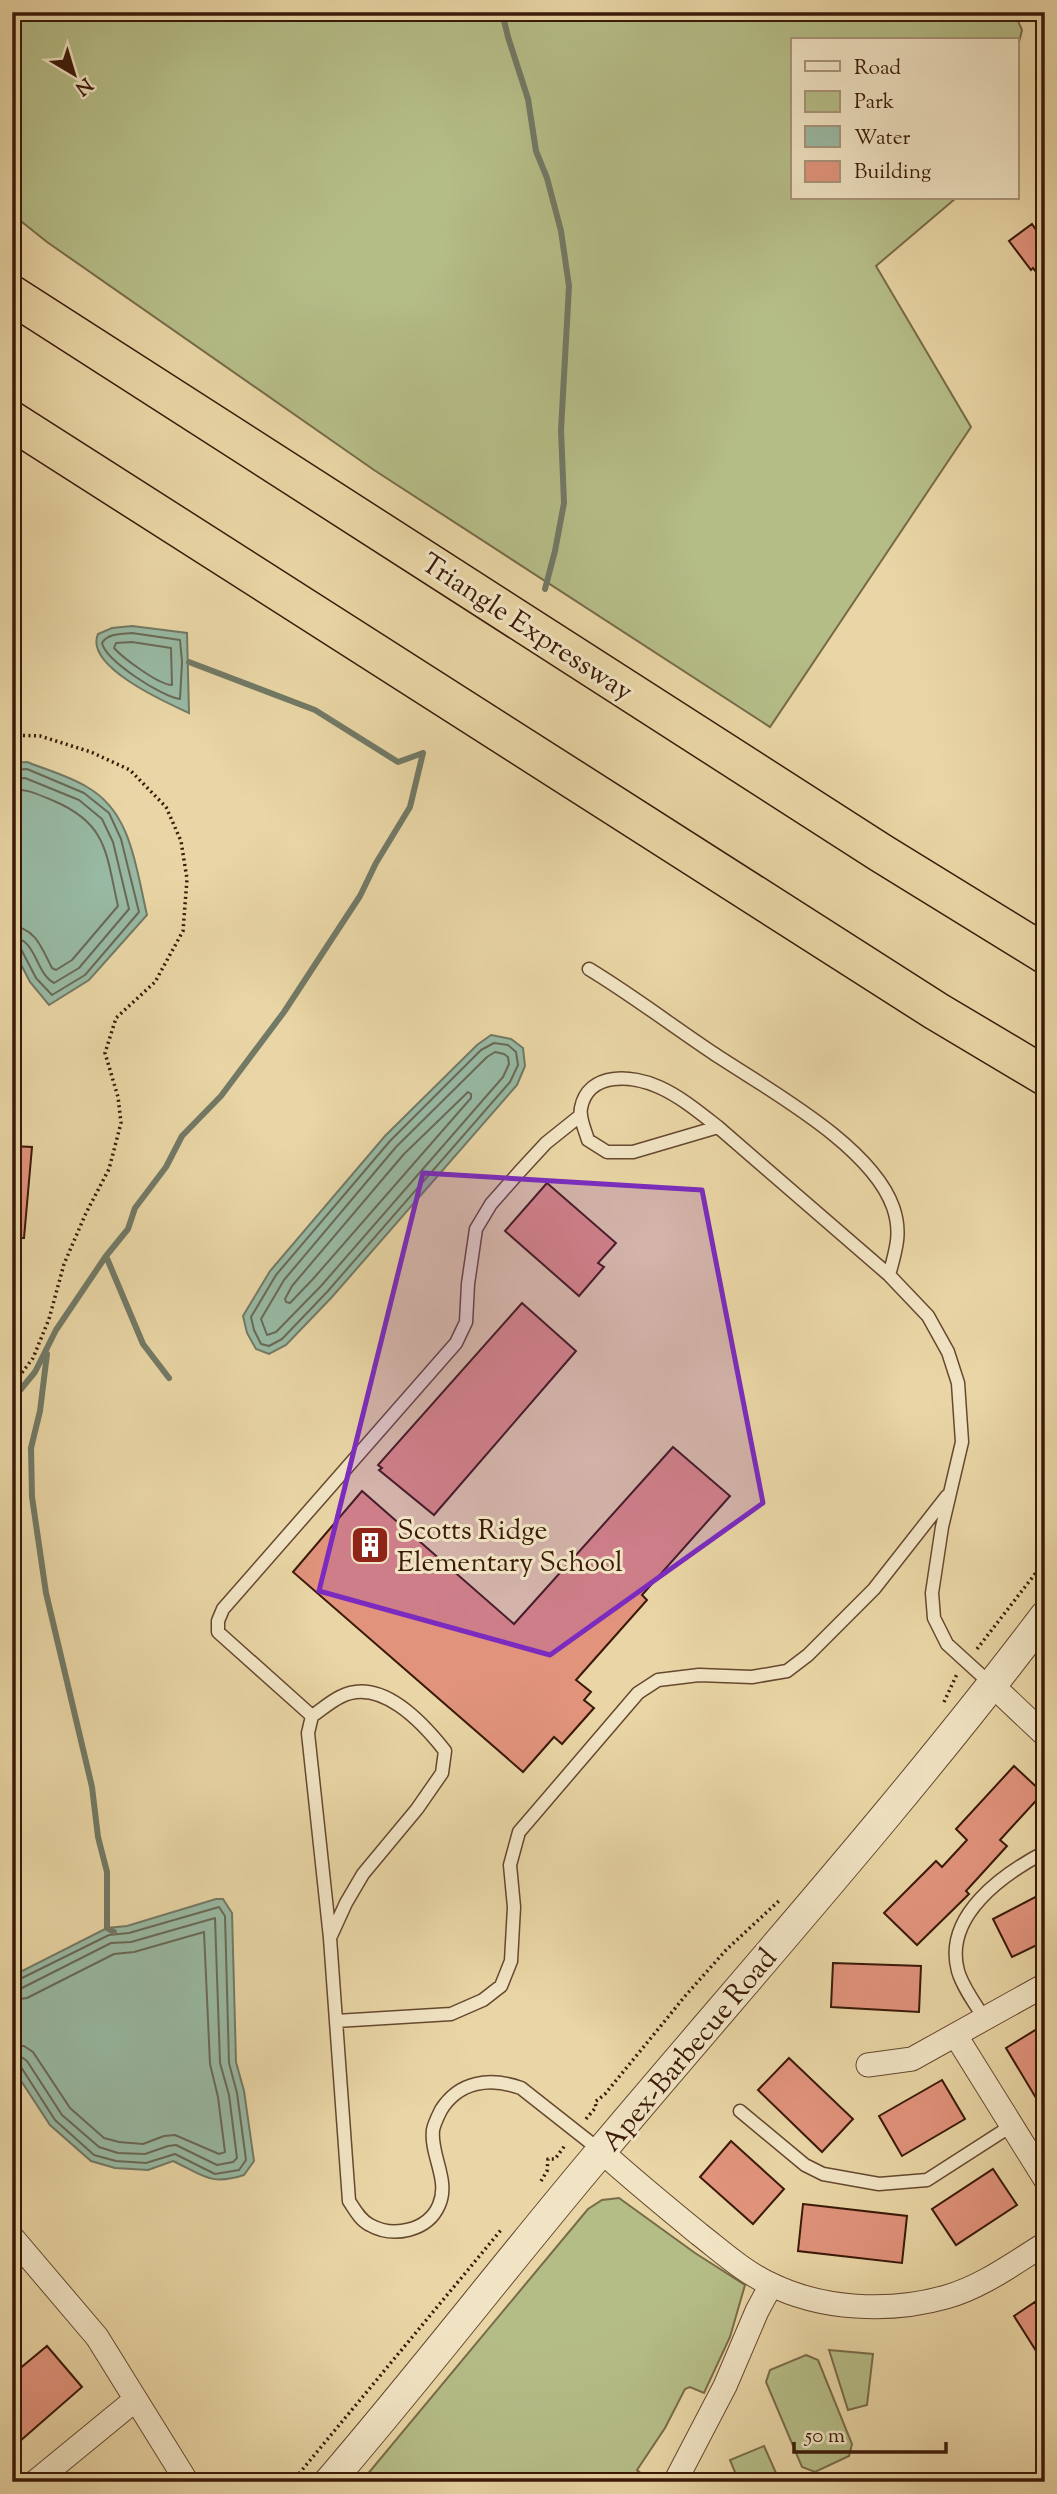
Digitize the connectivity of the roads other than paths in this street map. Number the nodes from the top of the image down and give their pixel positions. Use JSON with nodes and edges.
{"nodes":[{"id":1,"x":12,"y":295,"type":"edge"},
{"id":2,"x":12,"y":421,"type":"edge"},
{"id":3,"x":1045,"y":954,"type":"edge"},
{"id":4,"x":589,"y":969,"type":"dead end"},
{"id":5,"x":1045,"y":1076,"type":"edge"},
{"id":6,"x":581,"y":1115,"type":"junction"},
{"id":7,"x":718,"y":1127,"type":"junction"},
{"id":8,"x":889,"y":1275,"type":"junction"},
{"id":9,"x":950,"y":1493,"type":"junction"},
{"id":10,"x":1045,"y":1616,"type":"edge"},
{"id":11,"x":992,"y":1685,"type":"junction"},
{"id":12,"x":312,"y":1716,"type":"junction"},
{"id":13,"x":1045,"y":1735,"type":"edge"},
{"id":14,"x":1045,"y":1852,"type":"edge"},
{"id":15,"x":330,"y":1938,"type":"junction"},
{"id":16,"x":1045,"y":1985,"type":"edge"},
{"id":17,"x":985,"y":2019,"type":"junction"},
{"id":18,"x":336,"y":2021,"type":"junction"},
{"id":19,"x":956,"y":2036,"type":"junction"},
{"id":20,"x":868,"y":2064,"type":"dead end"},
{"id":21,"x":740,"y":2111,"type":"dead end"},
{"id":22,"x":1011,"y":2126,"type":"junction"},
{"id":23,"x":601,"y":2151,"type":"junction"},
{"id":24,"x":1045,"y":2179,"type":"edge"},
{"id":25,"x":12,"y":2237,"type":"edge"},
{"id":26,"x":1045,"y":2244,"type":"edge"},
{"id":27,"x":771,"y":2285,"type":"junction"},
{"id":28,"x":135,"y":2400,"type":"junction"},
{"id":29,"x":35,"y":2482,"type":"edge"},
{"id":30,"x":187,"y":2482,"type":"edge"},
{"id":31,"x":329,"y":2482,"type":"edge"},
{"id":32,"x":675,"y":2482,"type":"edge"}],
"edges":[{"from":1,"to":3,"type":"highway","name":"Triangle Expressway"},
{"from":2,"to":5,"type":"highway"},
{"from":4,"to":8,"type":"lane"},
{"from":6,"to":7,"type":"lane"},
{"from":6,"to":7,"type":"lane"},
{"from":6,"to":12,"type":"lane"},
{"from":7,"to":8,"type":"lane"},
{"from":8,"to":9,"type":"lane"},
{"from":9,"to":11,"type":"lane"},
{"from":9,"to":18,"type":"lane"},
{"from":10,"to":11,"type":"street","name":"Apex-Barbecue Road"},
{"from":11,"to":13,"type":"street"},
{"from":11,"to":23,"type":"street","name":"Apex-Barbecue Road"},
{"from":12,"to":15,"type":"lane"},
{"from":12,"to":15,"type":"lane"},
{"from":14,"to":17,"type":"lane"},
{"from":15,"to":18,"type":"lane"},
{"from":16,"to":17,"type":"street"},
{"from":17,"to":19,"type":"street"},
{"from":18,"to":23,"type":"lane"},
{"from":19,"to":20,"type":"street"},
{"from":19,"to":22,"type":"street"},
{"from":21,"to":22,"type":"lane"},
{"from":22,"to":24,"type":"street"},
{"from":23,"to":27,"type":"street"},
{"from":23,"to":31,"type":"street","name":"Apex-Barbecue Road"},
{"from":25,"to":28,"type":"street"},
{"from":26,"to":27,"type":"street"},
{"from":27,"to":32,"type":"street"},
{"from":28,"to":29,"type":"street"},
{"from":28,"to":30,"type":"street"}]}
